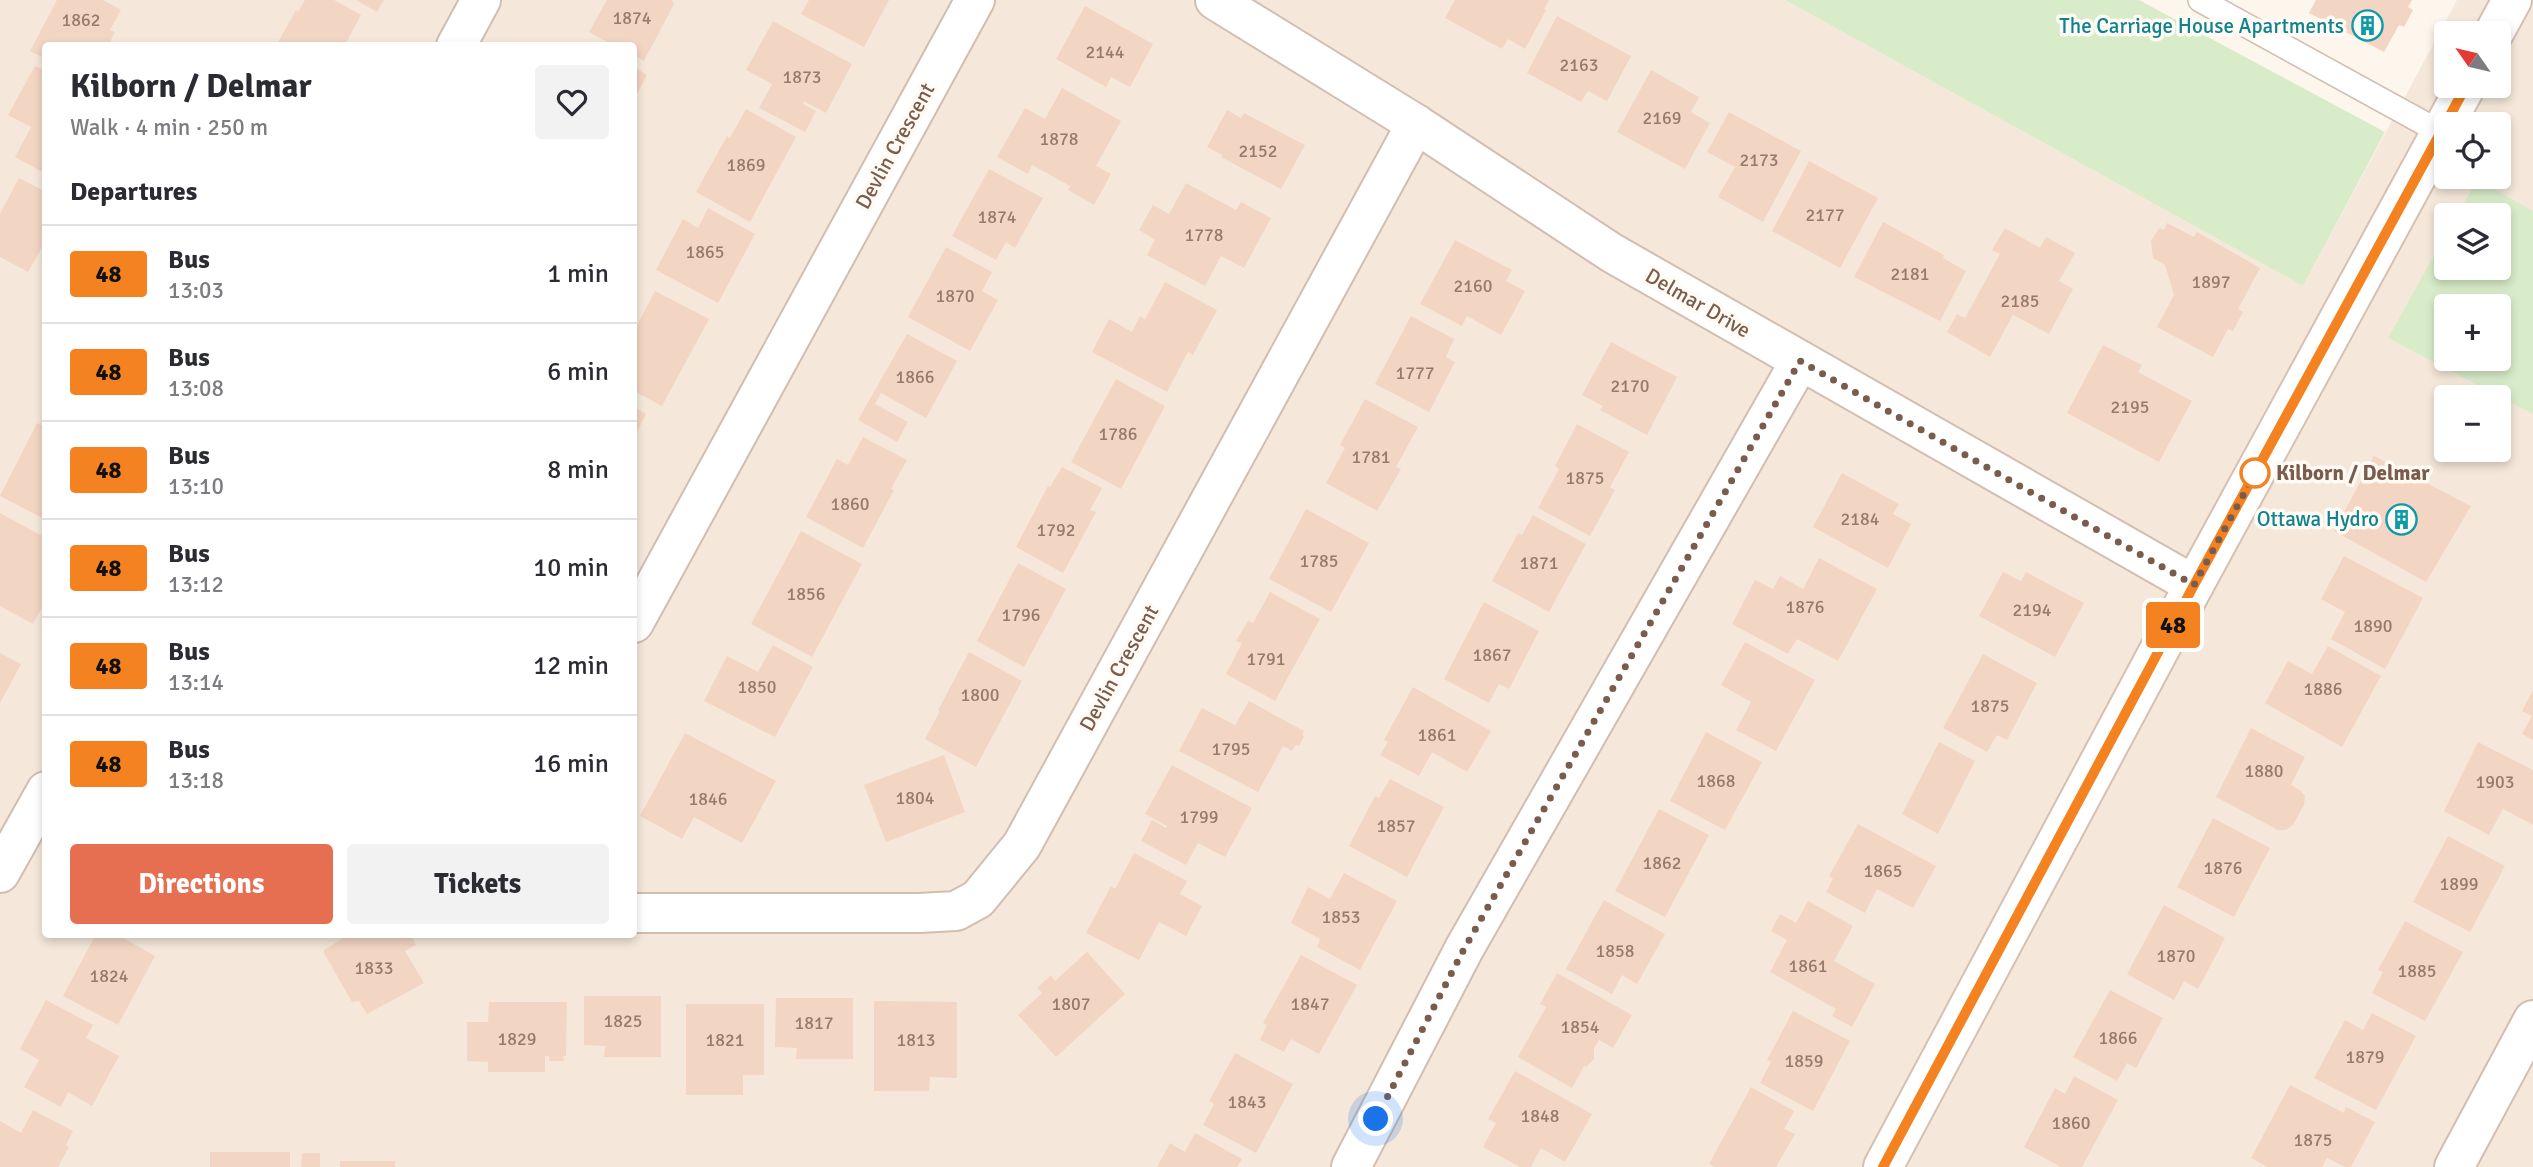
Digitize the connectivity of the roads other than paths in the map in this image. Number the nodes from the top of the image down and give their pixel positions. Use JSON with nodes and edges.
{"nodes":[{"id":1,"x":481,"y":0,"type":"edge"},
{"id":2,"x":975,"y":0,"type":"edge"},
{"id":3,"x":1215,"y":0,"type":"edge"},
{"id":4,"x":2200,"y":0,"type":"edge"},
{"id":5,"x":2512,"y":0,"type":"edge"},
{"id":6,"x":2501,"y":21,"type":"edge"},
{"id":7,"x":458,"y":42,"type":"edge"},
{"id":8,"x":1416,"y":124,"type":"junction"},
{"id":9,"x":2434,"y":128,"type":"edge"},
{"id":10,"x":2434,"y":145,"type":"edge"},
{"id":11,"x":1800,"y":361,"type":"junction"},
{"id":12,"x":2194,"y":585,"type":"junction"},
{"id":13,"x":637,"y":618,"type":"edge"},
{"id":14,"x":42,"y":798,"type":"edge"},
{"id":15,"x":0,"y":873,"type":"edge"},
{"id":16,"x":637,"y":913,"type":"edge"},
{"id":17,"x":2533,"y":1020,"type":"edge"},
{"id":18,"x":1351,"y":1167,"type":"edge"},
{"id":19,"x":1884,"y":1167,"type":"edge"},
{"id":20,"x":2454,"y":1167,"type":"edge"}],
"edges":[{"from":1,"to":7,"type":"street"},
{"from":2,"to":13,"type":"street","name":"Devlin Crescent"},
{"from":3,"to":8,"type":"street","name":"Delmar Drive"},
{"from":4,"to":9,"type":"lane"},
{"from":5,"to":6,"type":"street"},
{"from":8,"to":11,"type":"street","name":"Delmar Drive"},
{"from":8,"to":16,"type":"street","name":"Devlin Crescent"},
{"from":10,"to":12,"type":"street"},
{"from":11,"to":12,"type":"street","name":"Delmar Drive"},
{"from":11,"to":18,"type":"street"},
{"from":12,"to":19,"type":"street"},
{"from":14,"to":15,"type":"street"},
{"from":17,"to":20,"type":"street"}]}
